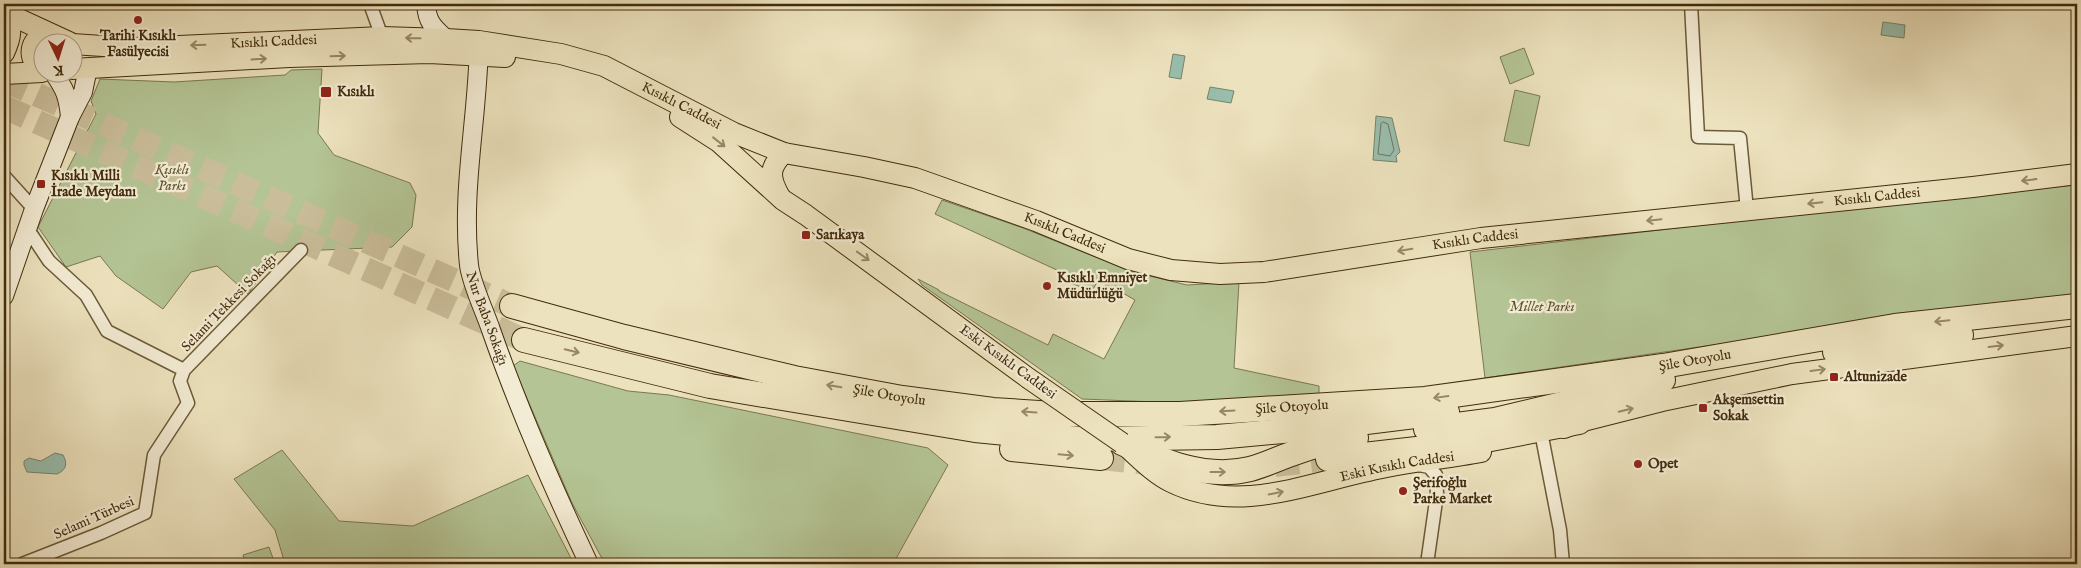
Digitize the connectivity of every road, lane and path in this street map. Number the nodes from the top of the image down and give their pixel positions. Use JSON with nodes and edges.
{"nodes":[{"id":1,"x":370,"y":4,"type":"edge"},
{"id":2,"x":426,"y":4,"type":"edge"},
{"id":3,"x":1691,"y":4,"type":"edge"},
{"id":4,"x":4,"y":13,"type":"edge"},
{"id":5,"x":43,"y":32,"type":"edge"},
{"id":6,"x":382,"y":37,"type":"junction"},
{"id":7,"x":446,"y":38,"type":"junction"},
{"id":8,"x":82,"y":45,"type":"edge"},
{"id":9,"x":479,"y":48,"type":"junction"},
{"id":10,"x":82,"y":51,"type":"edge"},
{"id":11,"x":4,"y":53,"type":"edge"},
{"id":12,"x":82,"y":65,"type":"edge"},
{"id":13,"x":82,"y":69,"type":"edge"},
{"id":14,"x":32,"y":72,"type":"edge"},
{"id":15,"x":4,"y":74,"type":"edge"},
{"id":16,"x":60,"y":82,"type":"edge"},
{"id":17,"x":82,"y":82,"type":"edge"},
{"id":18,"x":70,"y":117,"type":"junction"},
{"id":19,"x":784,"y":153,"type":"junction"},
{"id":20,"x":2077,"y":174,"type":"edge"},
{"id":21,"x":4,"y":176,"type":"edge"},
{"id":22,"x":781,"y":198,"type":"junction"},
{"id":23,"x":34,"y":209,"type":"junction"},
{"id":24,"x":1747,"y":210,"type":"junction"},
{"id":25,"x":27,"y":228,"type":"junction"},
{"id":26,"x":301,"y":250,"type":"dead end"},
{"id":27,"x":4,"y":296,"type":"edge"},
{"id":28,"x":512,"y":306,"type":"tunnel mouth"},
{"id":29,"x":2077,"y":306,"type":"edge"},
{"id":30,"x":2077,"y":320,"type":"edge"},
{"id":31,"x":2077,"y":336,"type":"edge"},
{"id":32,"x":524,"y":340,"type":"tunnel mouth"},
{"id":33,"x":184,"y":370,"type":"junction"},
{"id":34,"x":1667,"y":379,"type":"junction"},
{"id":35,"x":710,"y":386,"type":"junction"},
{"id":36,"x":1579,"y":422,"type":"junction"},
{"id":37,"x":1542,"y":437,"type":"junction"},
{"id":38,"x":1122,"y":443,"type":"junction"},
{"id":39,"x":1101,"y":458,"type":"tunnel mouth"},
{"id":40,"x":1328,"y":459,"type":"tunnel mouth"},
{"id":41,"x":1409,"y":464,"type":"junction"},
{"id":42,"x":22,"y":564,"type":"edge"},
{"id":43,"x":589,"y":564,"type":"edge"},
{"id":44,"x":1427,"y":564,"type":"edge"},
{"id":45,"x":1564,"y":564,"type":"edge"}],
"edges":[{"from":1,"to":6,"type":"street"},
{"from":2,"to":7,"type":"main road"},
{"from":3,"to":24,"type":"street"},
{"from":4,"to":5,"type":"main road"},
{"from":4,"to":11,"type":"main road"},
{"from":7,"to":6,"type":"main road","name":"Kısıklı Caddesi","one_way":true},
{"from":6,"to":8,"type":"main road","name":"Kısıklı Caddesi","one_way":true},
{"from":7,"to":9,"type":"main road","name":"Kısıklı Caddesi"},
{"from":13,"to":9,"type":"main road","name":"Kısıklı Caddesi","one_way":true},
{"from":9,"to":19,"type":"main road","name":"Kısıklı Caddesi"},
{"from":9,"to":22,"type":"main road","name":"Eski Kısıklı Caddesi","one_way":true},
{"from":9,"to":43,"type":"main road","name":"Nur Baba Sokağı"},
{"from":10,"to":12,"type":"main road"},
{"from":14,"to":15,"type":"main road"},
{"from":16,"to":18,"type":"main road"},
{"from":17,"to":18,"type":"main road"},
{"from":18,"to":23,"type":"main road"},
{"from":19,"to":22,"type":"main road"},
{"from":24,"to":19,"type":"main road","name":"Kısıklı Caddesi","one_way":true},
{"from":20,"to":24,"type":"main road","name":"Kısıklı Caddesi","one_way":true},
{"from":21,"to":23,"type":"street"},
{"from":22,"to":38,"type":"main road","name":"Eski Kısıklı Caddesi","one_way":true,"bridge":true},
{"from":23,"to":25,"type":"main road"},
{"from":25,"to":27,"type":"main road"},
{"from":25,"to":33,"type":"street","name":"Selami Tekkesi Sokağı"},
{"from":26,"to":33,"type":"street","name":"Selami Tekkesi Sokağı"},
{"from":29,"to":28,"type":"highway","name":"Şile Otoyolu","one_way":true},
{"from":30,"to":34,"type":"highway","name":"Şile Otoyolu"},
{"from":36,"to":31,"type":"main road","name":"Eski Kısıklı Caddesi","one_way":true},
{"from":32,"to":35,"type":"highway","name":"Şile Otoyolu","one_way":true},
{"from":33,"to":42,"type":"street","name":"Selami Türbesi"},
{"from":35,"to":34,"type":"highway","name":"Şile Otoyolu","one_way":true},
{"from":38,"to":34,"type":"highway","one_way":true},
{"from":35,"to":39,"type":"highway","one_way":true},
{"from":36,"to":37,"type":"main road","name":"Eski Kısıklı Caddesi"},
{"from":36,"to":40,"type":"highway"},
{"from":37,"to":41,"type":"main road","name":"Eski Kısıklı Caddesi"},
{"from":37,"to":45,"type":"street"},
{"from":38,"to":41,"type":"main road","name":"Eski Kısıklı Caddesi","one_way":true},
{"from":41,"to":44,"type":"street"}]}
